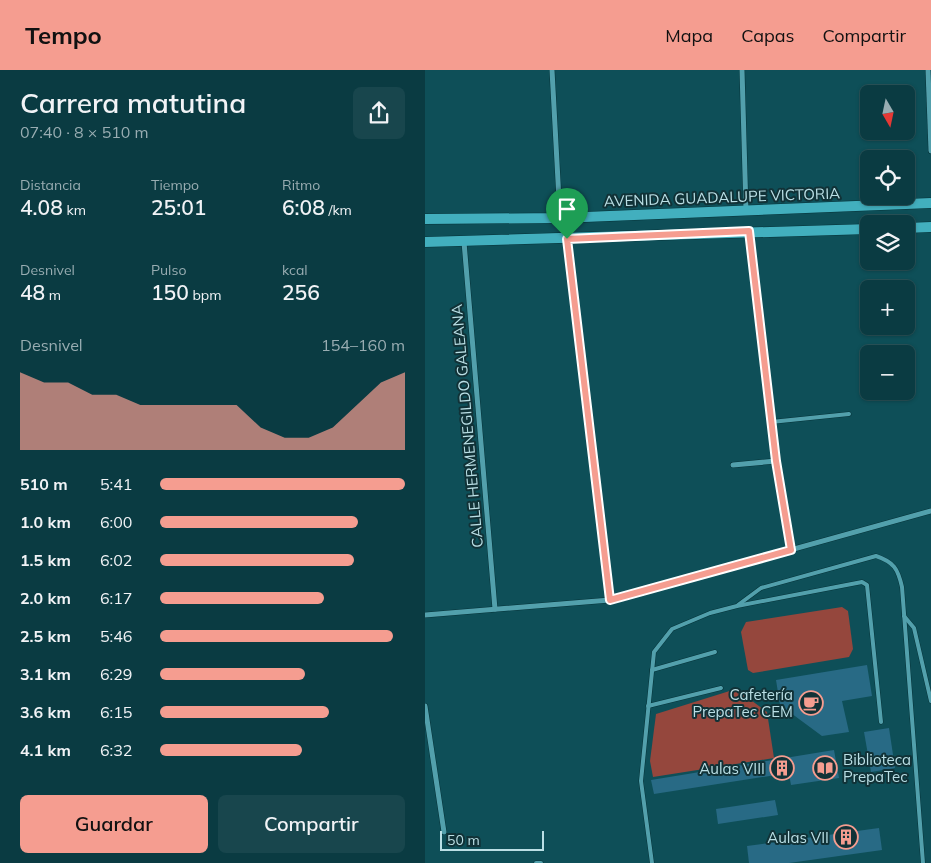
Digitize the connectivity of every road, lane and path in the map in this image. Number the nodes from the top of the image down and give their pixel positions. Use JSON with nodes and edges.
{"nodes":[{"id":1,"x":553,"y":70,"type":"edge"},
{"id":2,"x":742,"y":70,"type":"edge"},
{"id":3,"x":928,"y":70,"type":"edge"},
{"id":4,"x":931,"y":151,"type":"edge"},
{"id":5,"x":931,"y":203,"type":"edge"},
{"id":6,"x":746,"y":211,"type":"junction"},
{"id":7,"x":560,"y":218,"type":"junction"},
{"id":8,"x":425,"y":220,"type":"edge"},
{"id":9,"x":931,"y":227,"type":"edge"},
{"id":10,"x":860,"y":228,"type":"edge"},
{"id":11,"x":915,"y":228,"type":"edge"},
{"id":12,"x":749,"y":231,"type":"junction"},
{"id":13,"x":567,"y":239,"type":"junction"},
{"id":14,"x":425,"y":242,"type":"edge"},
{"id":15,"x":464,"y":242,"type":"junction"},
{"id":16,"x":849,"y":414,"type":"dead end"},
{"id":17,"x":771,"y":422,"type":"junction"},
{"id":18,"x":776,"y":461,"type":"junction"},
{"id":19,"x":733,"y":465,"type":"dead end"},
{"id":20,"x":931,"y":511,"type":"edge"},
{"id":21,"x":791,"y":550,"type":"junction"},
{"id":22,"x":610,"y":600,"type":"junction"},
{"id":23,"x":737,"y":606,"type":"junction"},
{"id":24,"x":495,"y":609,"type":"junction"},
{"id":25,"x":425,"y":616,"type":"edge"},
{"id":26,"x":905,"y":616,"type":"junction"},
{"id":27,"x":715,"y":652,"type":"dead end"},
{"id":28,"x":652,"y":670,"type":"junction"},
{"id":29,"x":721,"y":688,"type":"dead end"},
{"id":30,"x":931,"y":701,"type":"edge"},
{"id":31,"x":425,"y":706,"type":"edge"},
{"id":32,"x":648,"y":706,"type":"junction"},
{"id":33,"x":881,"y":722,"type":"dead end"},
{"id":34,"x":444,"y":832,"type":"dead end"},
{"id":35,"x":536,"y":863,"type":"edge"},
{"id":36,"x":541,"y":863,"type":"edge"},
{"id":37,"x":652,"y":863,"type":"edge"},
{"id":38,"x":923,"y":863,"type":"edge"}],
"edges":[{"from":1,"to":7,"type":"street"},
{"from":2,"to":6,"type":"street"},
{"from":3,"to":4,"type":"street"},
{"from":5,"to":6,"type":"main road","name":"AVENIDA GUADALUPE VICTORIA"},
{"from":6,"to":7,"type":"main road","name":"AVENIDA GUADALUPE VICTORIA"},
{"from":7,"to":8,"type":"main road","name":"AVENIDA GUADALUPE VICTORIA"},
{"from":9,"to":11,"type":"main road"},
{"from":10,"to":12,"type":"main road"},
{"from":12,"to":13,"type":"main road"},
{"from":12,"to":17,"type":"street"},
{"from":13,"to":15,"type":"main road"},
{"from":13,"to":22,"type":"street"},
{"from":14,"to":15,"type":"main road"},
{"from":15,"to":24,"type":"street","name":"CALLE HERMENEGILDO GALEANA"},
{"from":16,"to":17,"type":"lane"},
{"from":17,"to":18,"type":"street"},
{"from":18,"to":19,"type":"street"},
{"from":18,"to":21,"type":"street"},
{"from":20,"to":21,"type":"street"},
{"from":21,"to":22,"type":"street"},
{"from":22,"to":24,"type":"street"},
{"from":23,"to":26,"type":"lane"},
{"from":23,"to":28,"type":"lane"},
{"from":23,"to":33,"type":"lane"},
{"from":24,"to":25,"type":"street"},
{"from":26,"to":30,"type":"lane"},
{"from":26,"to":38,"type":"lane"},
{"from":27,"to":28,"type":"lane"},
{"from":28,"to":32,"type":"lane"},
{"from":29,"to":32,"type":"lane"},
{"from":31,"to":34,"type":"street"},
{"from":32,"to":37,"type":"lane"},
{"from":35,"to":36,"type":"lane"}]}
